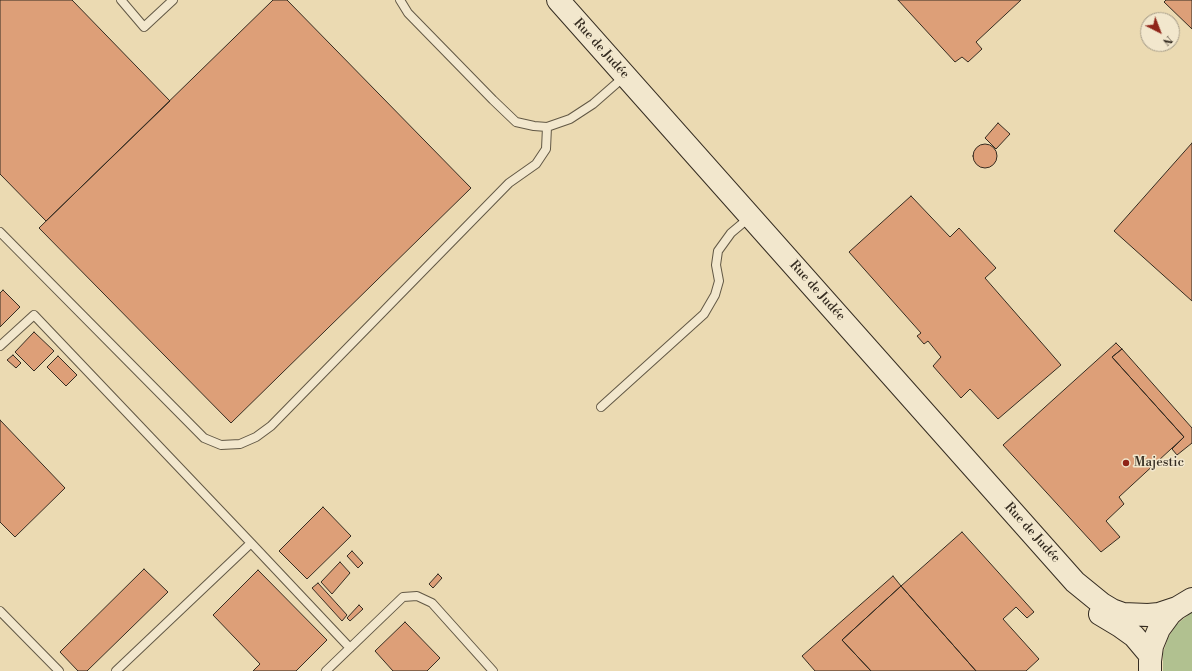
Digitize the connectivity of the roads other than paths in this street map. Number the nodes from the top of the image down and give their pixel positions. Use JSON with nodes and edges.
{"nodes":[{"id":1,"x":121,"y":0,"type":"edge"},
{"id":2,"x":173,"y":0,"type":"edge"},
{"id":3,"x":400,"y":0,"type":"edge"},
{"id":4,"x":558,"y":0,"type":"edge"},
{"id":5,"x":625,"y":76,"type":"junction"},
{"id":6,"x":547,"y":127,"type":"junction"},
{"id":7,"x":751,"y":217,"type":"junction"},
{"id":8,"x":0,"y":232,"type":"edge"},
{"id":9,"x":0,"y":346,"type":"edge"},
{"id":10,"x":600,"y":407,"type":"dead end"},
{"id":11,"x":250,"y":543,"type":"junction"},
{"id":12,"x":1075,"y":582,"type":"junction"},
{"id":13,"x":1185,"y":604,"type":"edge"},
{"id":14,"x":0,"y":611,"type":"edge"},
{"id":15,"x":350,"y":648,"type":"junction"},
{"id":16,"x":1150,"y":663,"type":"edge"},
{"id":17,"x":59,"y":671,"type":"edge"},
{"id":18,"x":116,"y":671,"type":"edge"},
{"id":19,"x":326,"y":671,"type":"edge"},
{"id":20,"x":493,"y":671,"type":"edge"}],
"edges":[{"from":1,"to":2,"type":"lane"},
{"from":3,"to":6,"type":"lane"},
{"from":4,"to":5,"type":"main road","name":"Rue de Judée"},
{"from":5,"to":6,"type":"lane"},
{"from":5,"to":7,"type":"main road","name":"Rue de Judée"},
{"from":6,"to":8,"type":"lane"},
{"from":7,"to":10,"type":"lane"},
{"from":7,"to":12,"type":"main road","name":"Rue de Judée"},
{"from":9,"to":11,"type":"lane"},
{"from":11,"to":15,"type":"lane"},
{"from":11,"to":18,"type":"lane"},
{"from":12,"to":13,"type":"main road","name":"Rue de Judée"},
{"from":12,"to":16,"type":"main road","name":"Rue de Judée"},
{"from":13,"to":16,"type":"main road"},
{"from":14,"to":17,"type":"lane"},
{"from":15,"to":19,"type":"lane"},
{"from":15,"to":20,"type":"lane"}]}
